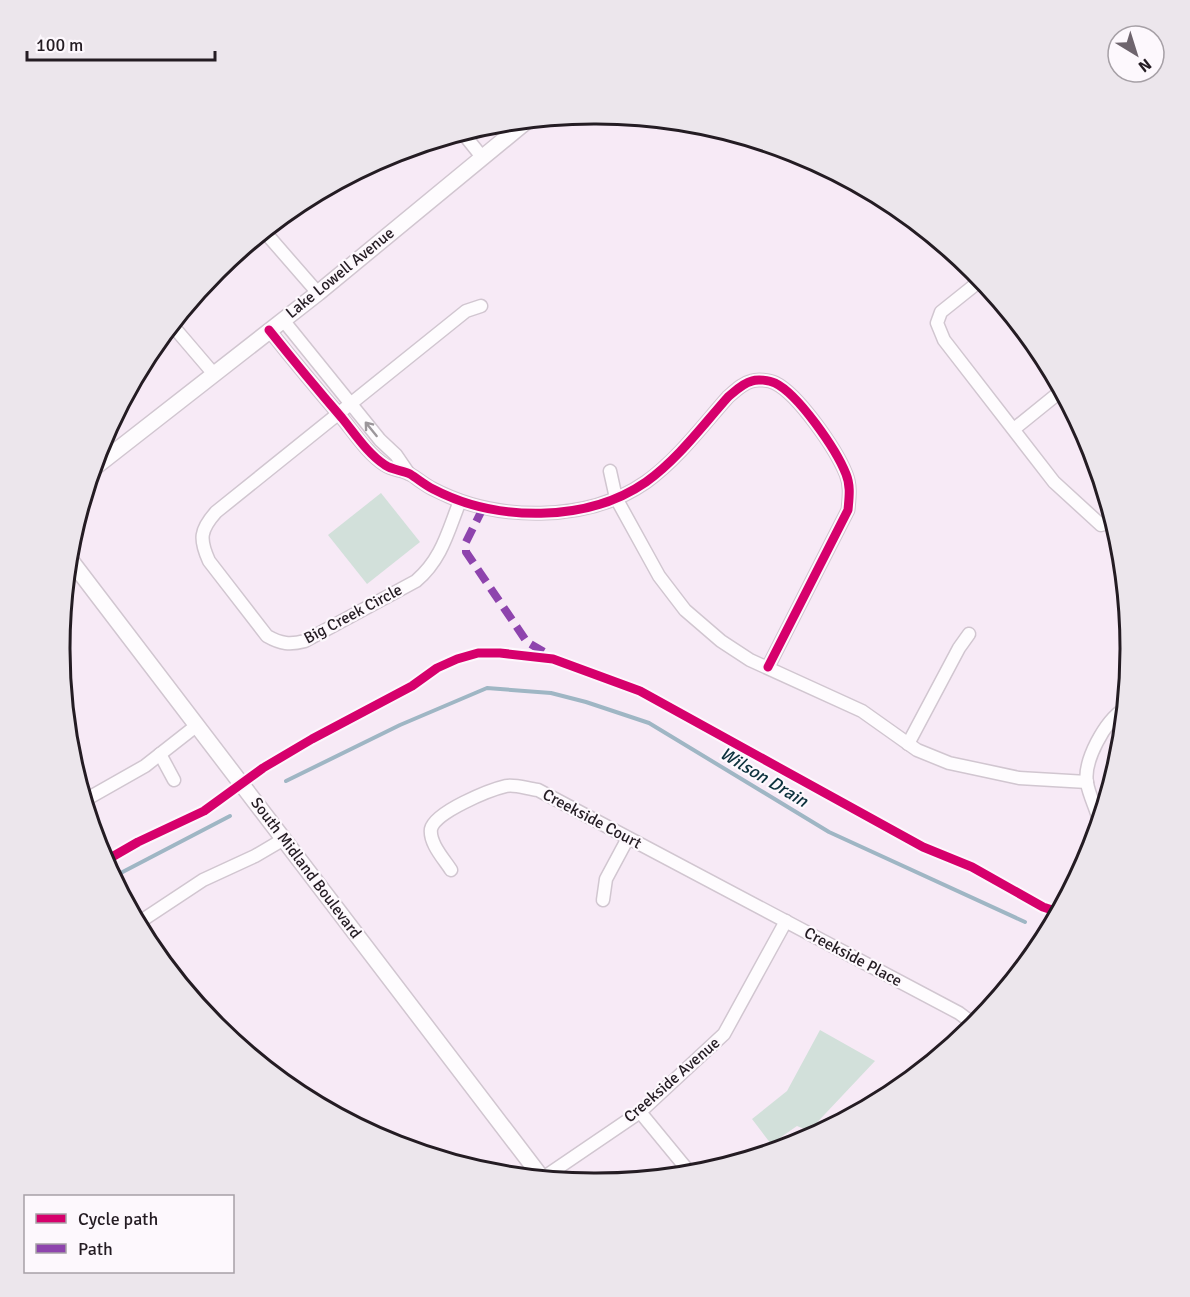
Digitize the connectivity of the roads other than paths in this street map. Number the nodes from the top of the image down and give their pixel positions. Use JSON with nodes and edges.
{"nodes":[{"id":1,"x":516,"y":130,"type":"edge"},
{"id":2,"x":468,"y":140,"type":"edge"},
{"id":3,"x":482,"y":157,"type":"junction"},
{"id":4,"x":269,"y":237,"type":"edge"},
{"id":5,"x":973,"y":286,"type":"edge"},
{"id":6,"x":318,"y":293,"type":"junction"},
{"id":7,"x":481,"y":306,"type":"dead end"},
{"id":8,"x":284,"y":320,"type":"junction"},
{"id":9,"x":269,"y":330,"type":"junction"},
{"id":10,"x":177,"y":331,"type":"edge"},
{"id":11,"x":213,"y":373,"type":"junction"},
{"id":12,"x":1054,"y":396,"type":"edge"},
{"id":13,"x":351,"y":404,"type":"junction"},
{"id":14,"x":339,"y":415,"type":"junction"},
{"id":15,"x":1014,"y":429,"type":"junction"},
{"id":16,"x":108,"y":452,"type":"edge"},
{"id":17,"x":610,"y":471,"type":"dead end"},
{"id":18,"x":409,"y":474,"type":"junction"},
{"id":19,"x":616,"y":498,"type":"junction"},
{"id":20,"x":460,"y":501,"type":"junction"},
{"id":21,"x":1104,"y":524,"type":"edge"},
{"id":22,"x":77,"y":569,"type":"edge"},
{"id":23,"x":969,"y":634,"type":"dead end"},
{"id":24,"x":768,"y":667,"type":"junction"},
{"id":25,"x":1114,"y":720,"type":"edge"},
{"id":26,"x":196,"y":726,"type":"junction"},
{"id":27,"x":908,"y":744,"type":"junction"},
{"id":28,"x":160,"y":754,"type":"junction"},
{"id":29,"x":174,"y":780,"type":"dead end"},
{"id":30,"x":1087,"y":782,"type":"junction"},
{"id":31,"x":92,"y":796,"type":"edge"},
{"id":32,"x":1095,"y":806,"type":"edge"},
{"id":33,"x":284,"y":838,"type":"junction"},
{"id":34,"x":627,"y":838,"type":"junction"},
{"id":35,"x":451,"y":870,"type":"dead end"},
{"id":36,"x":730,"y":892,"type":"joint"},
{"id":37,"x":603,"y":900,"type":"dead end"},
{"id":38,"x":145,"y":918,"type":"edge"},
{"id":39,"x":786,"y":921,"type":"junction"},
{"id":40,"x":966,"y":1019,"type":"edge"},
{"id":41,"x":640,"y":1112,"type":"junction"},
{"id":42,"x":684,"y":1165,"type":"edge"},
{"id":43,"x":537,"y":1170,"type":"edge"},
{"id":44,"x":553,"y":1171,"type":"edge"}],
"edges":[{"from":1,"to":3,"type":"main road","name":"Lake Lowell Avenue"},
{"from":2,"to":3,"type":"street"},
{"from":3,"to":6,"type":"main road","name":"Lake Lowell Avenue"},
{"from":4,"to":6,"type":"street"},
{"from":5,"to":15,"type":"street"},
{"from":6,"to":8,"type":"main road","name":"Lake Lowell Avenue"},
{"from":7,"to":13,"type":"street","name":"Big Creek Circle"},
{"from":8,"to":9,"type":"main road","name":"Lake Lowell Avenue"},
{"from":8,"to":13,"type":"street"},
{"from":9,"to":11,"type":"main road","name":"Lake Lowell Avenue"},
{"from":9,"to":14,"type":"street"},
{"from":10,"to":11,"type":"street"},
{"from":11,"to":16,"type":"main road","name":"Lake Lowell Avenue"},
{"from":12,"to":15,"type":"street"},
{"from":13,"to":14,"type":"street","name":"Big Creek Circle"},
{"from":18,"to":13,"type":"street","one_way":true},
{"from":14,"to":18,"type":"street"},
{"from":14,"to":20,"type":"street","name":"Big Creek Circle"},
{"from":15,"to":21,"type":"street"},
{"from":17,"to":19,"type":"street"},
{"from":18,"to":20,"type":"street"},
{"from":19,"to":20,"type":"street"},
{"from":19,"to":24,"type":"street"},
{"from":19,"to":24,"type":"street"},
{"from":22,"to":26,"type":"main road","name":"South Midland Boulevard"},
{"from":23,"to":27,"type":"street"},
{"from":24,"to":27,"type":"street"},
{"from":25,"to":30,"type":"street"},
{"from":26,"to":28,"type":"street"},
{"from":26,"to":33,"type":"main road","name":"South Midland Boulevard"},
{"from":27,"to":30,"type":"street"},
{"from":28,"to":29,"type":"street"},
{"from":28,"to":31,"type":"street"},
{"from":30,"to":32,"type":"street"},
{"from":33,"to":38,"type":"street"},
{"from":33,"to":43,"type":"main road","name":"South Midland Boulevard"},
{"from":34,"to":35,"type":"street","name":"Creekside Court"},
{"from":34,"to":36,"type":"street","name":"Creekside Court"},
{"from":34,"to":37,"type":"street"},
{"from":36,"to":39,"type":"street","name":"Creekside Place"},
{"from":39,"to":40,"type":"street","name":"Creekside Place"},
{"from":39,"to":41,"type":"street","name":"Creekside Avenue"},
{"from":41,"to":42,"type":"street"},
{"from":41,"to":44,"type":"street","name":"Creekside Avenue"}]}
